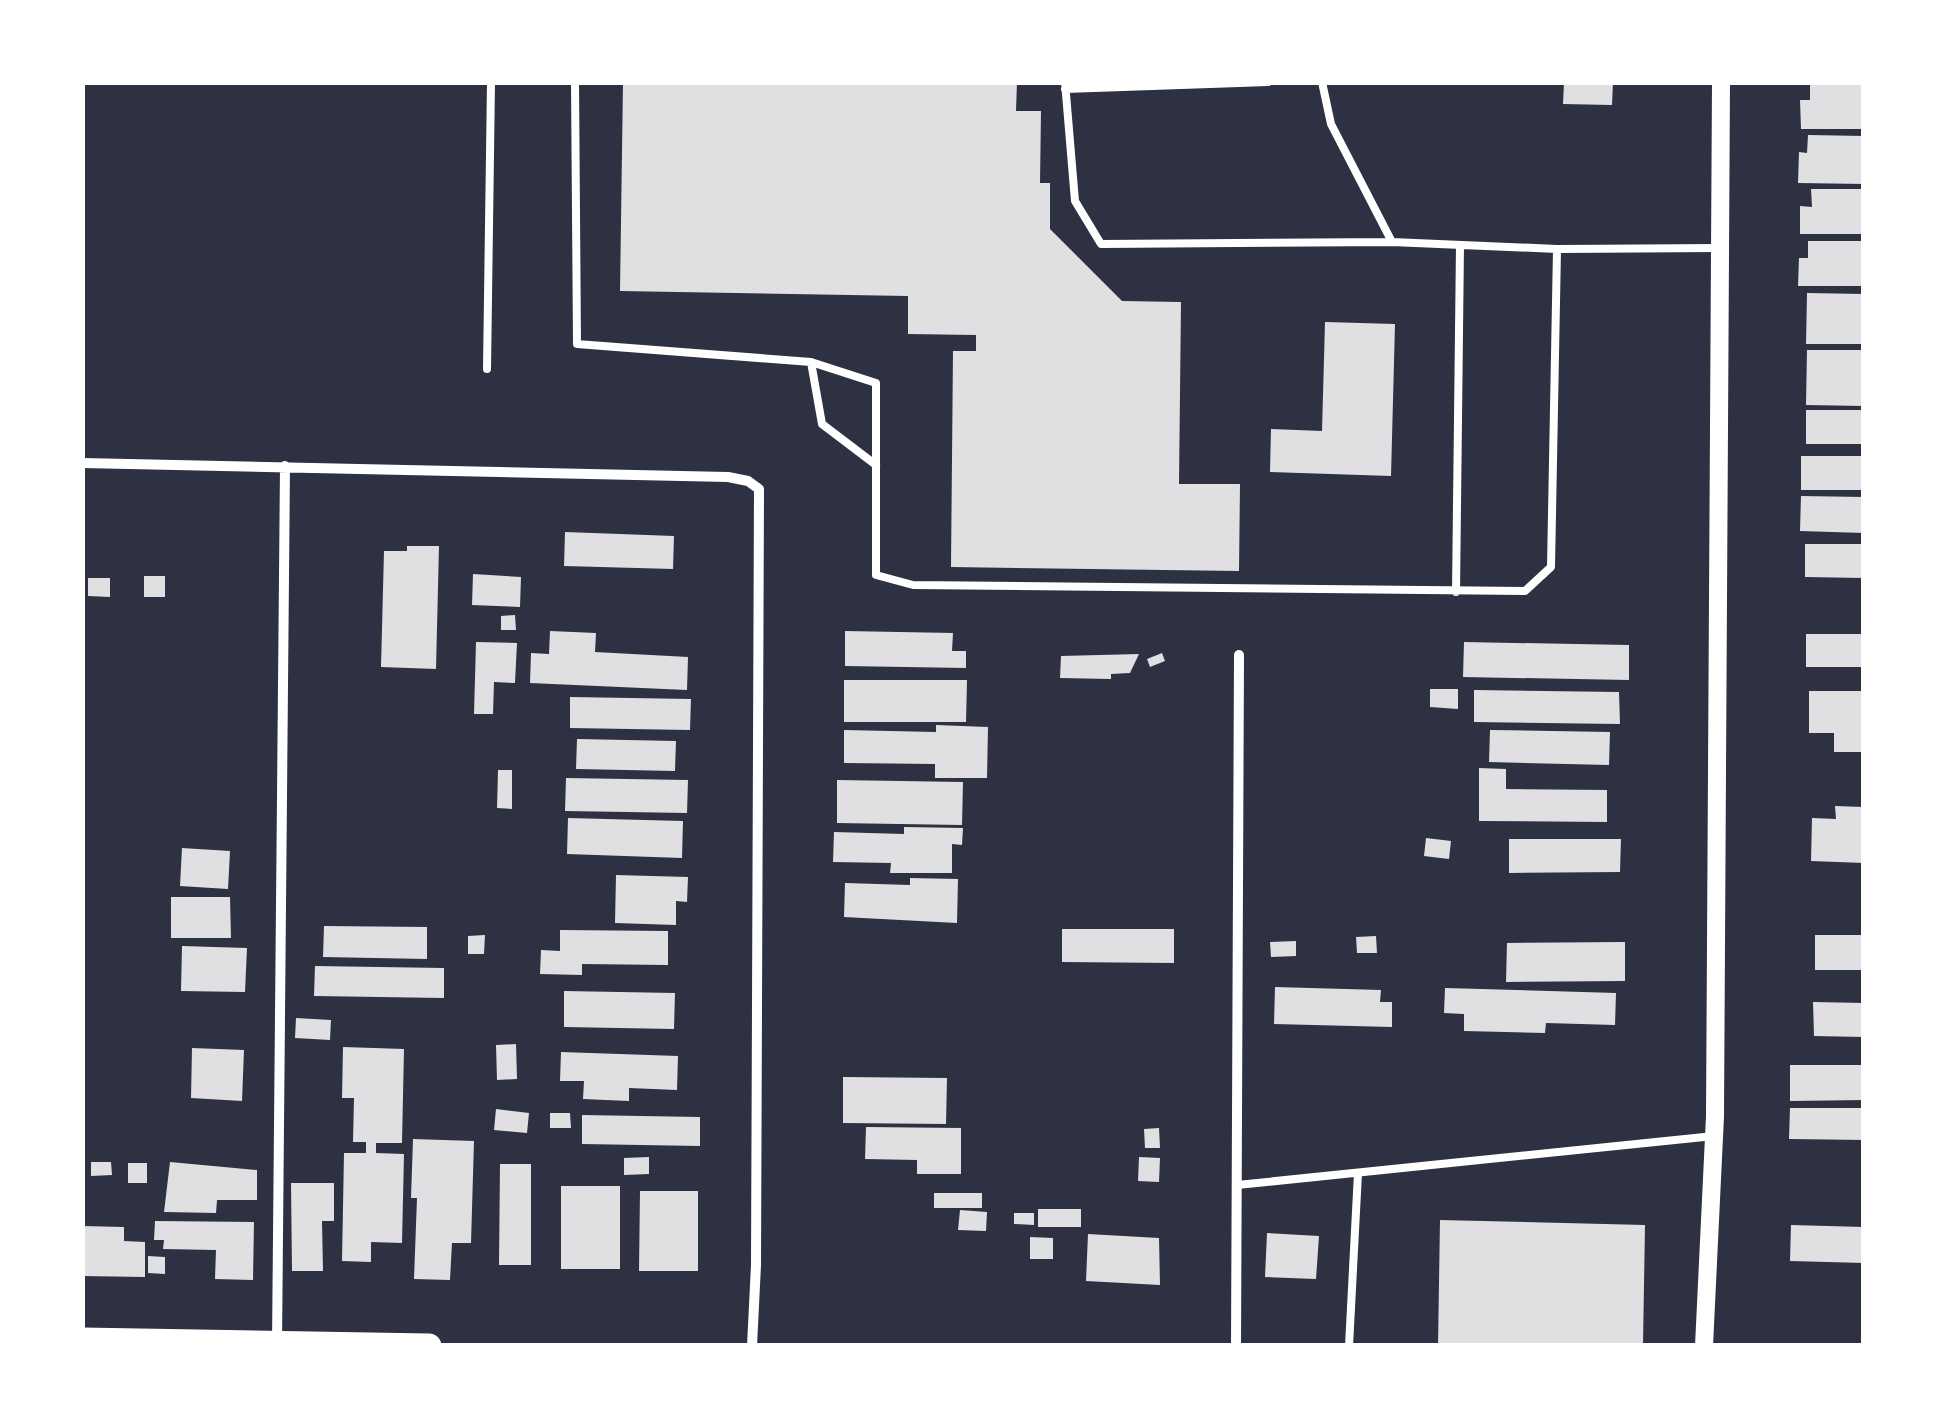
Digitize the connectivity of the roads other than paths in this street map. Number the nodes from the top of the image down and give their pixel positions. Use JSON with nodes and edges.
{"nodes":[{"id":1,"x":492,"y":82,"type":"edge"},
{"id":2,"x":575,"y":82,"type":"edge"},
{"id":3,"x":1268,"y":82,"type":"edge"},
{"id":4,"x":1322,"y":82,"type":"edge"},
{"id":5,"x":1721,"y":82,"type":"edge"},
{"id":6,"x":1065,"y":86,"type":"edge"},
{"id":7,"x":1392,"y":242,"type":"junction"},
{"id":8,"x":1460,"y":245,"type":"junction"},
{"id":9,"x":1720,"y":248,"type":"junction"},
{"id":10,"x":1557,"y":249,"type":"junction"},
{"id":11,"x":812,"y":362,"type":"junction"},
{"id":12,"x":488,"y":368,"type":"dead end"},
{"id":13,"x":82,"y":462,"type":"edge"},
{"id":14,"x":876,"y":464,"type":"junction"},
{"id":15,"x":284,"y":466,"type":"junction"},
{"id":16,"x":1456,"y":592,"type":"junction"},
{"id":17,"x":1239,"y":654,"type":"dead end"},
{"id":18,"x":1714,"y":1136,"type":"junction"},
{"id":19,"x":1358,"y":1173,"type":"junction"},
{"id":20,"x":1237,"y":1185,"type":"junction"},
{"id":21,"x":82,"y":1340,"type":"edge"},
{"id":22,"x":277,"y":1344,"type":"edge"},
{"id":23,"x":428,"y":1346,"type":"edge"},
{"id":24,"x":752,"y":1346,"type":"edge"},
{"id":25,"x":1236,"y":1346,"type":"edge"},
{"id":26,"x":1349,"y":1346,"type":"edge"},
{"id":27,"x":1704,"y":1346,"type":"edge"}],
"edges":[{"from":1,"to":12,"type":"lane"},
{"from":2,"to":11,"type":"lane"},
{"from":3,"to":6,"type":"lane"},
{"from":4,"to":7,"type":"lane"},
{"from":5,"to":9,"type":"street"},
{"from":6,"to":7,"type":"lane"},
{"from":7,"to":8,"type":"lane"},
{"from":8,"to":10,"type":"lane"},
{"from":8,"to":16,"type":"lane"},
{"from":9,"to":10,"type":"lane"},
{"from":9,"to":18,"type":"street"},
{"from":10,"to":16,"type":"lane"},
{"from":11,"to":14,"type":"lane"},
{"from":11,"to":14,"type":"lane"},
{"from":13,"to":15,"type":"street"},
{"from":14,"to":16,"type":"lane"},
{"from":15,"to":22,"type":"street"},
{"from":15,"to":24,"type":"street"},
{"from":17,"to":20,"type":"street"},
{"from":18,"to":19,"type":"lane"},
{"from":18,"to":27,"type":"street"},
{"from":19,"to":20,"type":"lane"},
{"from":19,"to":26,"type":"lane"},
{"from":20,"to":25,"type":"street"},
{"from":21,"to":22,"type":"main road"},
{"from":22,"to":23,"type":"main road"}]}
